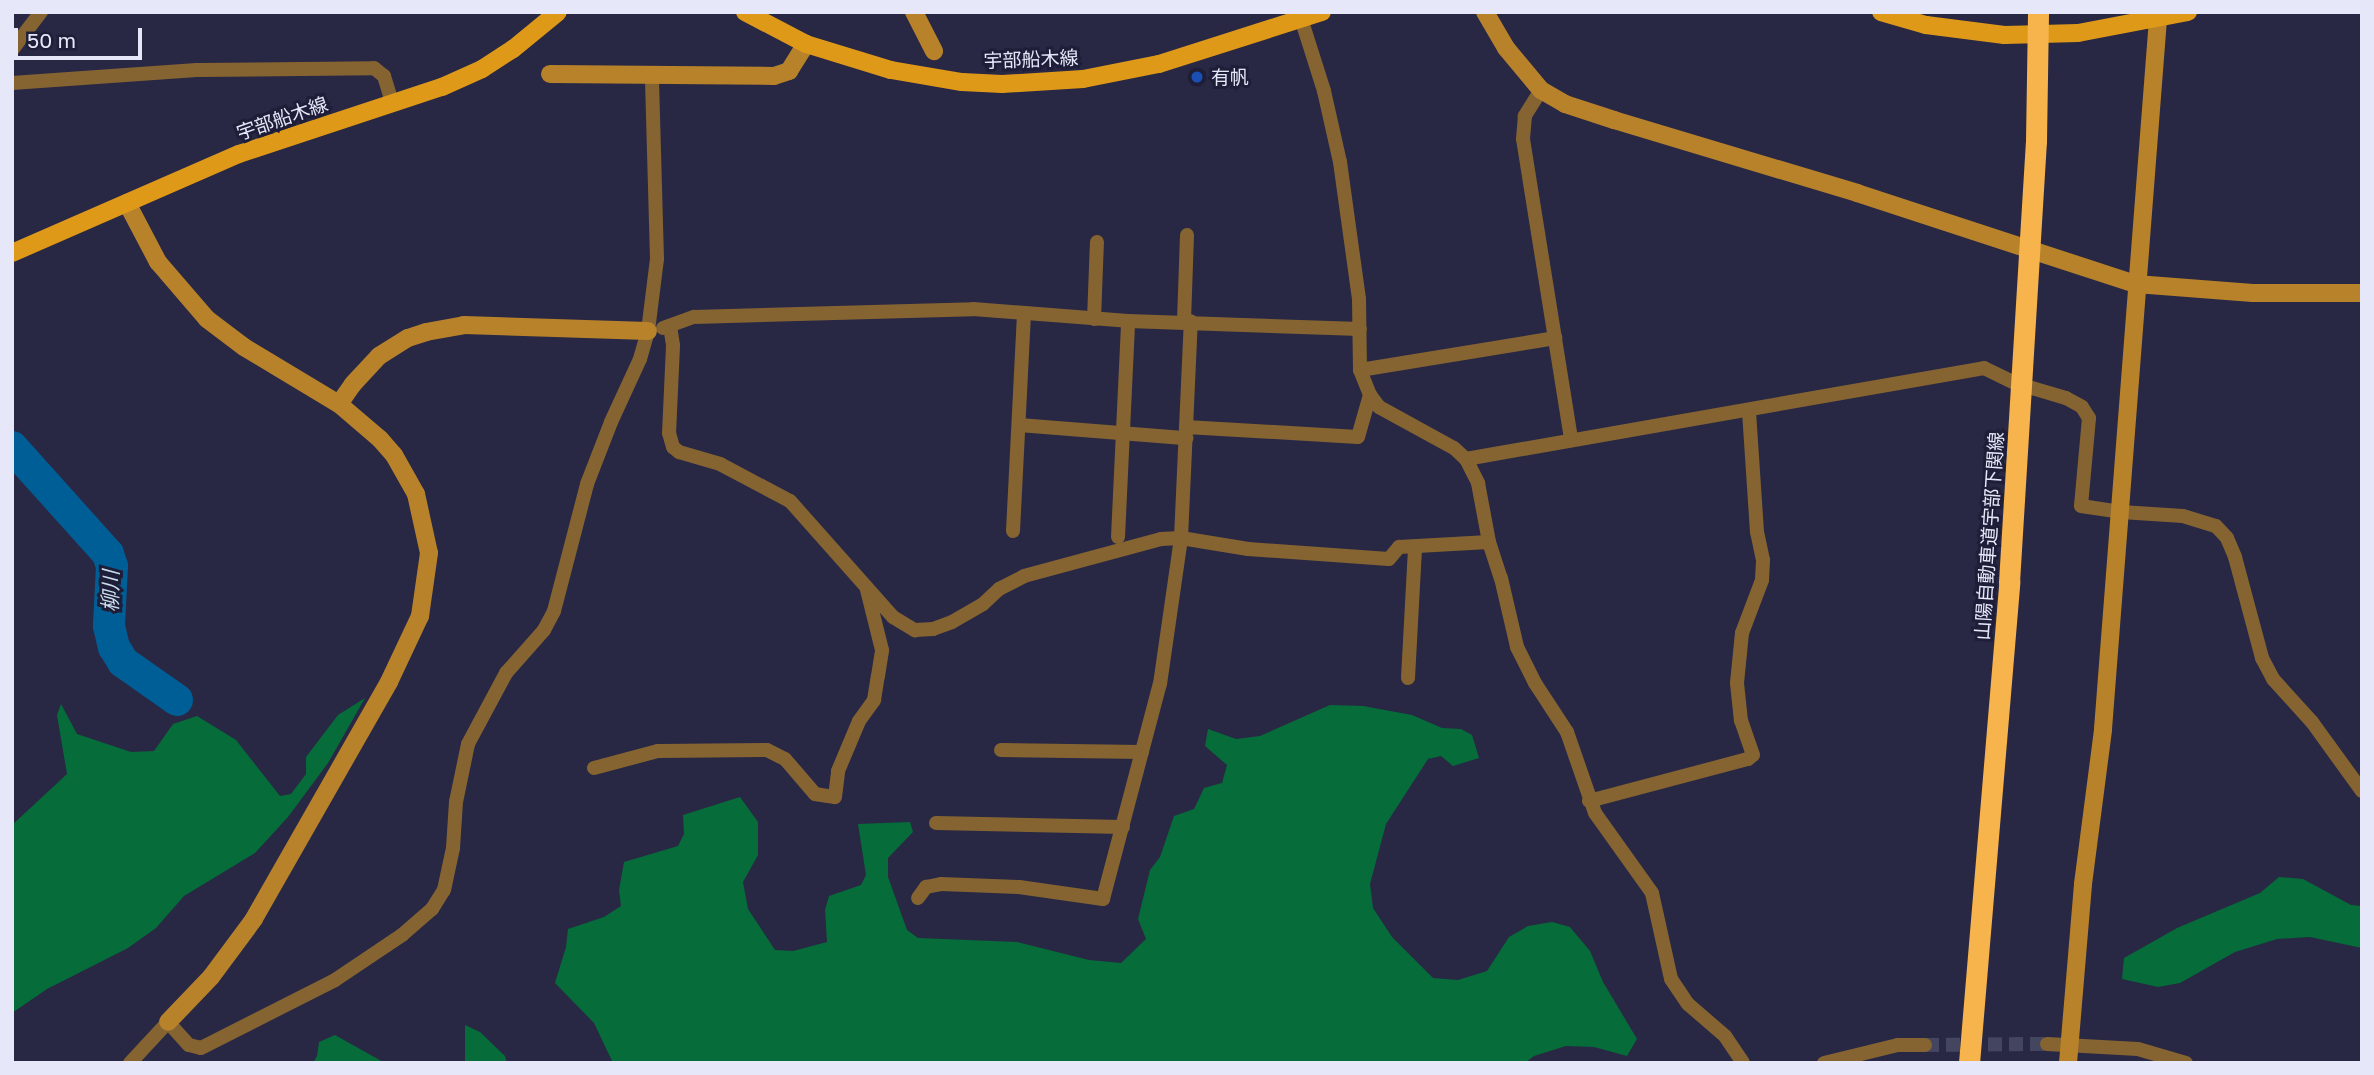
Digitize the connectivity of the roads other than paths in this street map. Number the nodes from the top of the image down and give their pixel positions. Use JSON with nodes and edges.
{"nodes":[{"id":1,"x":41,"y":12,"type":"edge"},
{"id":2,"x":558,"y":12,"type":"edge"},
{"id":3,"x":745,"y":12,"type":"edge"},
{"id":4,"x":914,"y":12,"type":"edge"},
{"id":5,"x":1322,"y":12,"type":"edge"},
{"id":6,"x":1485,"y":12,"type":"edge"},
{"id":7,"x":1881,"y":12,"type":"edge"},
{"id":8,"x":2038,"y":12,"type":"edge"},
{"id":9,"x":2188,"y":12,"type":"edge"},
{"id":10,"x":1300,"y":15,"type":"edge"},
{"id":11,"x":2158,"y":19,"type":"junction"},
{"id":12,"x":806,"y":44,"type":"junction"},
{"id":13,"x":12,"y":50,"type":"edge"},
{"id":14,"x":934,"y":51,"type":"dead end"},
{"id":15,"x":550,"y":74,"type":"dead end"},
{"id":16,"x":652,"y":75,"type":"junction"},
{"id":17,"x":12,"y":83,"type":"edge"},
{"id":18,"x":1541,"y":90,"type":"junction"},
{"id":19,"x":392,"y":103,"type":"junction"},
{"id":20,"x":127,"y":203,"type":"junction"},
{"id":21,"x":1186,"y":235,"type":"dead end"},
{"id":22,"x":1097,"y":242,"type":"dead end"},
{"id":23,"x":12,"y":253,"type":"edge"},
{"id":24,"x":2136,"y":284,"type":"junction"},
{"id":25,"x":2362,"y":293,"type":"edge"},
{"id":26,"x":1024,"y":314,"type":"junction"},
{"id":27,"x":1094,"y":319,"type":"junction"},
{"id":28,"x":1128,"y":321,"type":"junction"},
{"id":29,"x":1187,"y":321,"type":"junction"},
{"id":30,"x":670,"y":326,"type":"junction"},
{"id":31,"x":1360,"y":328,"type":"junction"},
{"id":32,"x":648,"y":331,"type":"junction"},
{"id":33,"x":1555,"y":338,"type":"junction"},
{"id":34,"x":1360,"y":370,"type":"junction"},
{"id":35,"x":1370,"y":395,"type":"junction"},
{"id":36,"x":340,"y":404,"type":"junction"},
{"id":37,"x":1749,"y":410,"type":"junction"},
{"id":38,"x":1019,"y":425,"type":"junction"},
{"id":39,"x":1124,"y":431,"type":"junction"},
{"id":40,"x":1186,"y":433,"type":"junction"},
{"id":41,"x":1572,"y":440,"type":"junction"},
{"id":42,"x":1466,"y":459,"type":"junction"},
{"id":43,"x":2120,"y":512,"type":"junction"},
{"id":44,"x":1013,"y":531,"type":"dead end"},
{"id":45,"x":1118,"y":537,"type":"dead end"},
{"id":46,"x":1181,"y":538,"type":"junction"},
{"id":47,"x":1489,"y":542,"type":"junction"},
{"id":48,"x":1415,"y":547,"type":"junction"},
{"id":49,"x":867,"y":590,"type":"junction"},
{"id":50,"x":1409,"y":678,"type":"dead end"},
{"id":51,"x":1001,"y":750,"type":"dead end"},
{"id":52,"x":1142,"y":752,"type":"junction"},
{"id":53,"x":594,"y":768,"type":"dead end"},
{"id":54,"x":2362,"y":791,"type":"edge"},
{"id":55,"x":1589,"y":801,"type":"junction"},
{"id":56,"x":936,"y":823,"type":"dead end"},
{"id":57,"x":1123,"y":827,"type":"junction"},
{"id":58,"x":918,"y":898,"type":"dead end"},
{"id":59,"x":168,"y":1022,"type":"junction"},
{"id":60,"x":2047,"y":1044,"type":"tunnel mouth"},
{"id":61,"x":2069,"y":1044,"type":"junction"},
{"id":62,"x":1925,"y":1045,"type":"tunnel mouth"},
{"id":63,"x":130,"y":1063,"type":"edge"},
{"id":64,"x":1744,"y":1063,"type":"edge"},
{"id":65,"x":1824,"y":1063,"type":"edge"},
{"id":66,"x":1969,"y":1063,"type":"edge"},
{"id":67,"x":2068,"y":1063,"type":"edge"},
{"id":68,"x":2186,"y":1063,"type":"edge"}],
"edges":[{"from":1,"to":13,"type":"street"},
{"from":2,"to":19,"type":"main road","name":"宇部船木線"},
{"from":3,"to":12,"type":"main road","name":"宇部船木線"},
{"from":4,"to":14,"type":"street"},
{"from":5,"to":10,"type":"main road","name":"宇部船木線"},
{"from":6,"to":18,"type":"street"},
{"from":7,"to":11,"type":"main road"},
{"from":8,"to":66,"type":"highway","name":"山陽自動車道宇部下関線","bridge":true},
{"from":9,"to":11,"type":"main road"},
{"from":10,"to":12,"type":"main road","name":"宇部船木線"},
{"from":10,"to":31,"type":"street"},
{"from":11,"to":24,"type":"street"},
{"from":12,"to":16,"type":"street"},
{"from":15,"to":16,"type":"street"},
{"from":16,"to":32,"type":"street"},
{"from":17,"to":19,"type":"street"},
{"from":18,"to":24,"type":"street"},
{"from":18,"to":33,"type":"street"},
{"from":19,"to":20,"type":"main road","name":"宇部船木線"},
{"from":20,"to":23,"type":"main road","name":"宇部船木線"},
{"from":20,"to":36,"type":"street"},
{"from":21,"to":29,"type":"street"},
{"from":22,"to":27,"type":"street"},
{"from":24,"to":25,"type":"street"},
{"from":24,"to":43,"type":"street"},
{"from":26,"to":27,"type":"street"},
{"from":26,"to":30,"type":"street"},
{"from":26,"to":38,"type":"street"},
{"from":27,"to":28,"type":"street"},
{"from":28,"to":29,"type":"street"},
{"from":28,"to":39,"type":"street"},
{"from":29,"to":31,"type":"street"},
{"from":29,"to":40,"type":"street"},
{"from":30,"to":32,"type":"street"},
{"from":30,"to":49,"type":"street"},
{"from":31,"to":34,"type":"street"},
{"from":32,"to":36,"type":"street"},
{"from":32,"to":59,"type":"street"},
{"from":33,"to":34,"type":"street"},
{"from":33,"to":41,"type":"street"},
{"from":34,"to":35,"type":"street"},
{"from":35,"to":40,"type":"street"},
{"from":35,"to":42,"type":"street"},
{"from":36,"to":59,"type":"street"},
{"from":37,"to":41,"type":"street"},
{"from":37,"to":43,"type":"street"},
{"from":37,"to":55,"type":"street"},
{"from":38,"to":39,"type":"street"},
{"from":38,"to":44,"type":"street"},
{"from":39,"to":40,"type":"street"},
{"from":39,"to":45,"type":"street"},
{"from":40,"to":46,"type":"street"},
{"from":41,"to":42,"type":"street"},
{"from":42,"to":47,"type":"street"},
{"from":43,"to":54,"type":"street"},
{"from":43,"to":61,"type":"street"},
{"from":46,"to":48,"type":"street"},
{"from":46,"to":49,"type":"street"},
{"from":46,"to":52,"type":"street"},
{"from":47,"to":48,"type":"street"},
{"from":47,"to":55,"type":"street"},
{"from":48,"to":50,"type":"street"},
{"from":49,"to":53,"type":"street"},
{"from":51,"to":52,"type":"street"},
{"from":52,"to":57,"type":"street"},
{"from":55,"to":64,"type":"street"},
{"from":56,"to":57,"type":"street"},
{"from":57,"to":58,"type":"street"},
{"from":59,"to":63,"type":"street"},
{"from":60,"to":61,"type":"street"},
{"from":61,"to":67,"type":"street"},
{"from":61,"to":68,"type":"street"},
{"from":62,"to":65,"type":"street"}]}
